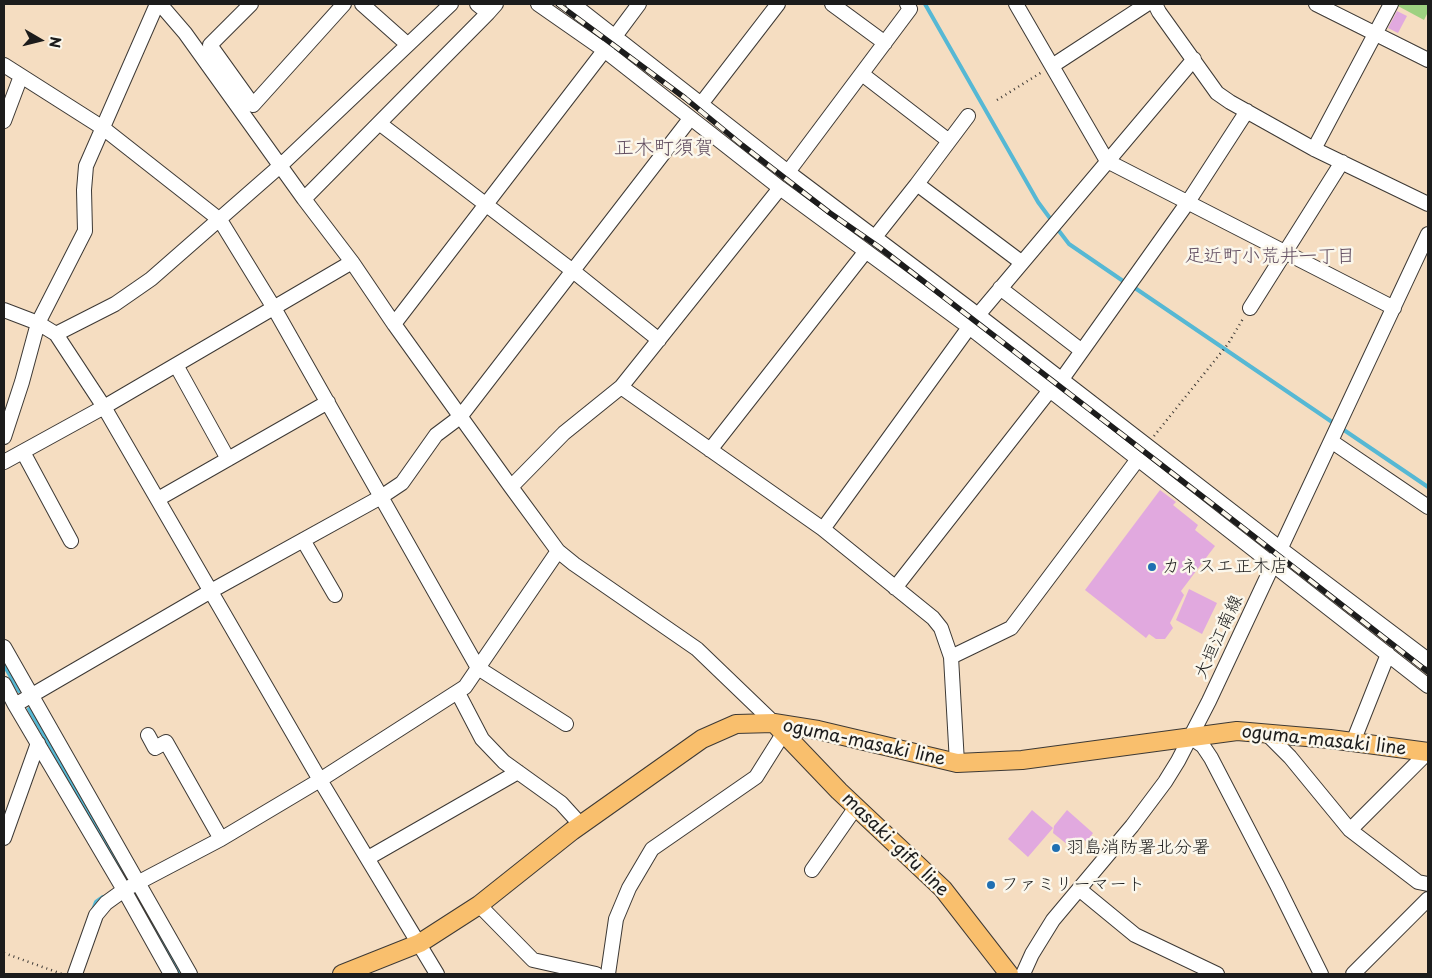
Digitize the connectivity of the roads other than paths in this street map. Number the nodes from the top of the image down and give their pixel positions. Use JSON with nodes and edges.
{"nodes":[{"id":1,"x":159,"y":4,"type":"edge"},
{"id":2,"x":251,"y":4,"type":"edge"},
{"id":3,"x":344,"y":4,"type":"edge"},
{"id":4,"x":362,"y":4,"type":"edge"},
{"id":5,"x":451,"y":4,"type":"edge"},
{"id":6,"x":538,"y":4,"type":"edge"},
{"id":7,"x":573,"y":4,"type":"edge"},
{"id":8,"x":639,"y":4,"type":"edge"},
{"id":9,"x":778,"y":4,"type":"edge"},
{"id":10,"x":832,"y":4,"type":"edge"},
{"id":11,"x":907,"y":4,"type":"edge"},
{"id":12,"x":1016,"y":4,"type":"edge"},
{"id":13,"x":1147,"y":4,"type":"edge"},
{"id":14,"x":1155,"y":4,"type":"edge"},
{"id":15,"x":1316,"y":4,"type":"edge"},
{"id":16,"x":1390,"y":4,"type":"edge"},
{"id":17,"x":487,"y":7,"type":"edge"},
{"id":18,"x":1376,"y":33,"type":"junction"},
{"id":19,"x":615,"y":36,"type":"junction"},
{"id":20,"x":885,"y":43,"type":"junction"},
{"id":21,"x":408,"y":44,"type":"junction"},
{"id":22,"x":604,"y":50,"type":"junction"},
{"id":23,"x":1194,"y":59,"type":"junction"},
{"id":24,"x":1428,"y":60,"type":"edge"},
{"id":25,"x":4,"y":64,"type":"edge"},
{"id":26,"x":1052,"y":66,"type":"junction"},
{"id":27,"x":862,"y":74,"type":"junction"},
{"id":28,"x":21,"y":76,"type":"junction"},
{"id":29,"x":701,"y":104,"type":"junction"},
{"id":30,"x":1247,"y":111,"type":"junction"},
{"id":31,"x":968,"y":116,"type":"dead end"},
{"id":32,"x":4,"y":121,"type":"edge"},
{"id":33,"x":379,"y":123,"type":"junction"},
{"id":34,"x":686,"y":124,"type":"dead end"},
{"id":35,"x":103,"y":128,"type":"junction"},
{"id":36,"x":949,"y":141,"type":"junction"},
{"id":37,"x":1314,"y":149,"type":"junction"},
{"id":38,"x":1107,"y":161,"type":"junction"},
{"id":39,"x":1342,"y":162,"type":"junction"},
{"id":40,"x":280,"y":166,"type":"junction"},
{"id":41,"x":788,"y":172,"type":"junction"},
{"id":42,"x":917,"y":184,"type":"junction"},
{"id":43,"x":780,"y":188,"type":"junction"},
{"id":44,"x":304,"y":199,"type":"junction"},
{"id":45,"x":1188,"y":202,"type":"junction"},
{"id":46,"x":486,"y":204,"type":"junction"},
{"id":47,"x":1428,"y":204,"type":"edge"},
{"id":48,"x":220,"y":220,"type":"junction"},
{"id":49,"x":1428,"y":234,"type":"edge"},
{"id":50,"x":876,"y":237,"type":"junction"},
{"id":51,"x":866,"y":252,"type":"junction"},
{"id":52,"x":1285,"y":252,"type":"junction"},
{"id":53,"x":352,"y":262,"type":"junction"},
{"id":54,"x":1021,"y":262,"type":"junction"},
{"id":55,"x":573,"y":270,"type":"junction"},
{"id":56,"x":1000,"y":288,"type":"junction"},
{"id":57,"x":274,"y":308,"type":"junction"},
{"id":58,"x":1250,"y":308,"type":"road end"},
{"id":59,"x":1394,"y":308,"type":"junction"},
{"id":60,"x":4,"y":310,"type":"edge"},
{"id":61,"x":978,"y":315,"type":"junction"},
{"id":62,"x":38,"y":323,"type":"junction"},
{"id":63,"x":394,"y":324,"type":"junction"},
{"id":64,"x":969,"y":327,"type":"junction"},
{"id":65,"x":56,"y":334,"type":"junction"},
{"id":66,"x":659,"y":340,"type":"junction"},
{"id":67,"x":1082,"y":351,"type":"junction"},
{"id":68,"x":176,"y":365,"type":"junction"},
{"id":69,"x":1062,"y":379,"type":"junction"},
{"id":70,"x":621,"y":387,"type":"junction"},
{"id":71,"x":1050,"y":390,"type":"junction"},
{"id":72,"x":328,"y":402,"type":"junction"},
{"id":73,"x":104,"y":407,"type":"junction"},
{"id":74,"x":460,"y":417,"type":"junction"},
{"id":75,"x":4,"y":437,"type":"edge"},
{"id":76,"x":1331,"y":441,"type":"junction"},
{"id":77,"x":710,"y":450,"type":"junction"},
{"id":78,"x":23,"y":452,"type":"junction"},
{"id":79,"x":228,"y":459,"type":"junction"},
{"id":80,"x":1138,"y":459,"type":"junction"},
{"id":81,"x":4,"y":462,"type":"edge"},
{"id":82,"x":511,"y":488,"type":"junction"},
{"id":83,"x":381,"y":497,"type":"junction"},
{"id":84,"x":158,"y":500,"type":"junction"},
{"id":85,"x":1428,"y":507,"type":"edge"},
{"id":86,"x":822,"y":529,"type":"junction"},
{"id":87,"x":303,"y":540,"type":"junction"},
{"id":88,"x":71,"y":541,"type":"dead end"},
{"id":89,"x":1281,"y":549,"type":"junction"},
{"id":90,"x":558,"y":551,"type":"junction"},
{"id":91,"x":1274,"y":564,"type":"junction"},
{"id":92,"x":895,"y":588,"type":"junction"},
{"id":93,"x":211,"y":591,"type":"junction"},
{"id":94,"x":335,"y":595,"type":"dead end"},
{"id":95,"x":4,"y":647,"type":"edge"},
{"id":96,"x":1388,"y":654,"type":"junction"},
{"id":97,"x":951,"y":657,"type":"junction"},
{"id":98,"x":1428,"y":660,"type":"edge"},
{"id":99,"x":478,"y":668,"type":"junction"},
{"id":100,"x":4,"y":684,"type":"edge"},
{"id":101,"x":1428,"y":686,"type":"edge"},
{"id":102,"x":458,"y":693,"type":"junction"},
{"id":103,"x":32,"y":695,"type":"junction"},
{"id":104,"x":15,"y":705,"type":"junction"},
{"id":105,"x":566,"y":724,"type":"dead end"},
{"id":106,"x":778,"y":728,"type":"junction"},
{"id":107,"x":1266,"y":733,"type":"junction"},
{"id":108,"x":148,"y":735,"type":"dead end"},
{"id":109,"x":1190,"y":736,"type":"junction"},
{"id":110,"x":1353,"y":742,"type":"junction"},
{"id":111,"x":38,"y":743,"type":"junction"},
{"id":112,"x":1428,"y":752,"type":"edge"},
{"id":113,"x":957,"y":763,"type":"junction"},
{"id":114,"x":518,"y":772,"type":"junction"},
{"id":115,"x":320,"y":780,"type":"junction"},
{"id":116,"x":856,"y":807,"type":"junction"},
{"id":117,"x":581,"y":825,"type":"junction"},
{"id":118,"x":1350,"y":830,"type":"junction"},
{"id":119,"x":4,"y":838,"type":"edge"},
{"id":120,"x":220,"y":839,"type":"junction"},
{"id":121,"x":368,"y":858,"type":"junction"},
{"id":122,"x":812,"y":870,"type":"dead end"},
{"id":123,"x":138,"y":884,"type":"junction"},
{"id":124,"x":1428,"y":884,"type":"edge"},
{"id":125,"x":1079,"y":889,"type":"junction"},
{"id":126,"x":124,"y":890,"type":"junction"},
{"id":127,"x":1428,"y":899,"type":"edge"},
{"id":128,"x":479,"y":905,"type":"junction"},
{"id":129,"x":420,"y":943,"type":"junction"},
{"id":130,"x":351,"y":972,"type":"edge"},
{"id":131,"x":75,"y":974,"type":"edge"},
{"id":132,"x":171,"y":974,"type":"edge"},
{"id":133,"x":190,"y":974,"type":"edge"},
{"id":134,"x":437,"y":974,"type":"edge"},
{"id":135,"x":596,"y":974,"type":"edge"},
{"id":136,"x":608,"y":974,"type":"edge"},
{"id":137,"x":1009,"y":974,"type":"edge"},
{"id":138,"x":1023,"y":974,"type":"edge"},
{"id":139,"x":1217,"y":974,"type":"edge"},
{"id":140,"x":1321,"y":974,"type":"edge"},
{"id":141,"x":1353,"y":974,"type":"edge"}],
"edges":[{"from":1,"to":35,"type":"street"},
{"from":1,"to":40,"type":"street"},
{"from":2,"to":3,"type":"street"},
{"from":4,"to":21,"type":"street"},
{"from":5,"to":21,"type":"street"},
{"from":6,"to":22,"type":"street"},
{"from":7,"to":19,"type":"street"},
{"from":8,"to":19,"type":"street"},
{"from":9,"to":29,"type":"street"},
{"from":10,"to":20,"type":"street"},
{"from":11,"to":20,"type":"street"},
{"from":12,"to":26,"type":"street"},
{"from":13,"to":26,"type":"street"},
{"from":14,"to":23,"type":"street"},
{"from":15,"to":18,"type":"street"},
{"from":16,"to":18,"type":"street"},
{"from":17,"to":33,"type":"street"},
{"from":18,"to":24,"type":"street"},
{"from":18,"to":37,"type":"street"},
{"from":19,"to":22,"type":"street"},
{"from":19,"to":29,"type":"street"},
{"from":20,"to":27,"type":"street"},
{"from":21,"to":40,"type":"street"},
{"from":22,"to":43,"type":"street"},
{"from":22,"to":46,"type":"street"},
{"from":23,"to":30,"type":"street"},
{"from":23,"to":38,"type":"street"},
{"from":25,"to":28,"type":"street"},
{"from":26,"to":38,"type":"street"},
{"from":27,"to":36,"type":"street"},
{"from":27,"to":41,"type":"street"},
{"from":28,"to":32,"type":"street"},
{"from":28,"to":35,"type":"street"},
{"from":29,"to":41,"type":"street"},
{"from":30,"to":37,"type":"street"},
{"from":30,"to":45,"type":"street"},
{"from":31,"to":36,"type":"street"},
{"from":33,"to":44,"type":"street"},
{"from":33,"to":46,"type":"street"},
{"from":34,"to":55,"type":"street"},
{"from":35,"to":48,"type":"street"},
{"from":35,"to":62,"type":"street"},
{"from":36,"to":42,"type":"street"},
{"from":37,"to":39,"type":"street"},
{"from":38,"to":45,"type":"street"},
{"from":38,"to":54,"type":"street"},
{"from":39,"to":47,"type":"street"},
{"from":39,"to":52,"type":"street"},
{"from":40,"to":44,"type":"street"},
{"from":40,"to":48,"type":"street"},
{"from":41,"to":50,"type":"street"},
{"from":42,"to":50,"type":"street"},
{"from":42,"to":54,"type":"street"},
{"from":43,"to":51,"type":"street"},
{"from":43,"to":66,"type":"street"},
{"from":44,"to":53,"type":"street"},
{"from":45,"to":52,"type":"street"},
{"from":45,"to":67,"type":"street"},
{"from":46,"to":55,"type":"street"},
{"from":46,"to":63,"type":"street"},
{"from":48,"to":57,"type":"street"},
{"from":48,"to":65,"type":"street"},
{"from":49,"to":59,"type":"street","name":"大垣江南線"},
{"from":50,"to":61,"type":"street"},
{"from":51,"to":64,"type":"street"},
{"from":51,"to":77,"type":"street"},
{"from":52,"to":58,"type":"street"},
{"from":52,"to":59,"type":"street"},
{"from":53,"to":57,"type":"street"},
{"from":53,"to":63,"type":"street"},
{"from":54,"to":56,"type":"street"},
{"from":55,"to":66,"type":"street"},
{"from":55,"to":74,"type":"street"},
{"from":56,"to":61,"type":"street"},
{"from":56,"to":67,"type":"street"},
{"from":57,"to":68,"type":"street"},
{"from":57,"to":72,"type":"street"},
{"from":59,"to":76,"type":"street","name":"大垣江南線"},
{"from":60,"to":62,"type":"street"},
{"from":61,"to":64,"type":"street"},
{"from":61,"to":69,"type":"street"},
{"from":62,"to":65,"type":"street"},
{"from":62,"to":75,"type":"street"},
{"from":63,"to":74,"type":"street"},
{"from":64,"to":71,"type":"street"},
{"from":64,"to":86,"type":"street"},
{"from":65,"to":73,"type":"street"},
{"from":66,"to":70,"type":"street"},
{"from":67,"to":69,"type":"street"},
{"from":68,"to":73,"type":"street"},
{"from":68,"to":79,"type":"street"},
{"from":69,"to":89,"type":"street"},
{"from":70,"to":77,"type":"street"},
{"from":70,"to":82,"type":"street"},
{"from":71,"to":80,"type":"street"},
{"from":71,"to":92,"type":"street"},
{"from":72,"to":79,"type":"street"},
{"from":72,"to":83,"type":"street"},
{"from":73,"to":78,"type":"street"},
{"from":73,"to":84,"type":"street"},
{"from":74,"to":82,"type":"street"},
{"from":74,"to":83,"type":"street"},
{"from":76,"to":85,"type":"street"},
{"from":76,"to":89,"type":"street","name":"大垣江南線"},
{"from":77,"to":86,"type":"street"},
{"from":78,"to":81,"type":"street"},
{"from":78,"to":88,"type":"street"},
{"from":79,"to":84,"type":"street"},
{"from":80,"to":91,"type":"street"},
{"from":80,"to":97,"type":"street"},
{"from":82,"to":90,"type":"street"},
{"from":83,"to":87,"type":"street"},
{"from":83,"to":99,"type":"street"},
{"from":84,"to":93,"type":"street"},
{"from":86,"to":92,"type":"street"},
{"from":87,"to":93,"type":"street"},
{"from":87,"to":94,"type":"street"},
{"from":89,"to":91,"type":"street","name":"大垣江南線"},
{"from":89,"to":98,"type":"street"},
{"from":90,"to":99,"type":"street"},
{"from":90,"to":106,"type":"street"},
{"from":91,"to":96,"type":"street"},
{"from":91,"to":109,"type":"street","name":"大垣江南線"},
{"from":92,"to":97,"type":"street"},
{"from":93,"to":103,"type":"street"},
{"from":93,"to":115,"type":"street"},
{"from":95,"to":103,"type":"street"},
{"from":96,"to":101,"type":"street"},
{"from":96,"to":110,"type":"street"},
{"from":97,"to":113,"type":"street"},
{"from":99,"to":102,"type":"street"},
{"from":99,"to":105,"type":"street"},
{"from":100,"to":104,"type":"street"},
{"from":102,"to":114,"type":"street"},
{"from":102,"to":115,"type":"street"},
{"from":103,"to":104,"type":"street"},
{"from":103,"to":123,"type":"street"},
{"from":104,"to":111,"type":"street"},
{"from":106,"to":113,"type":"main road","name":"oguma-masaki line"},
{"from":106,"to":116,"type":"main road","name":"masaki-gifu line"},
{"from":106,"to":117,"type":"main road","name":"oguma-masaki line"},
{"from":106,"to":136,"type":"street"},
{"from":107,"to":109,"type":"main road","name":"oguma-masaki line"},
{"from":107,"to":110,"type":"main road","name":"oguma-masaki line"},
{"from":107,"to":118,"type":"street"},
{"from":108,"to":120,"type":"street"},
{"from":109,"to":113,"type":"main road","name":"oguma-masaki line"},
{"from":109,"to":125,"type":"street","name":"大垣江南線"},
{"from":109,"to":140,"type":"street"},
{"from":110,"to":112,"type":"main road","name":"oguma-masaki line"},
{"from":111,"to":119,"type":"street"},
{"from":111,"to":126,"type":"street"},
{"from":112,"to":118,"type":"street"},
{"from":114,"to":117,"type":"street"},
{"from":114,"to":121,"type":"street"},
{"from":115,"to":120,"type":"street"},
{"from":115,"to":121,"type":"street"},
{"from":116,"to":122,"type":"street"},
{"from":116,"to":137,"type":"main road","name":"masaki-gifu line"},
{"from":117,"to":128,"type":"main road","name":"oguma-masaki line"},
{"from":118,"to":124,"type":"street"},
{"from":120,"to":123,"type":"street"},
{"from":121,"to":129,"type":"street"},
{"from":123,"to":126,"type":"street"},
{"from":123,"to":133,"type":"street"},
{"from":125,"to":138,"type":"street","name":"大垣江南線"},
{"from":125,"to":139,"type":"street"},
{"from":126,"to":131,"type":"street"},
{"from":126,"to":132,"type":"street"},
{"from":127,"to":141,"type":"street"},
{"from":128,"to":129,"type":"main road","name":"oguma-masaki line"},
{"from":128,"to":135,"type":"street"},
{"from":129,"to":130,"type":"main road","name":"oguma-masaki line"},
{"from":129,"to":134,"type":"street"}]}
